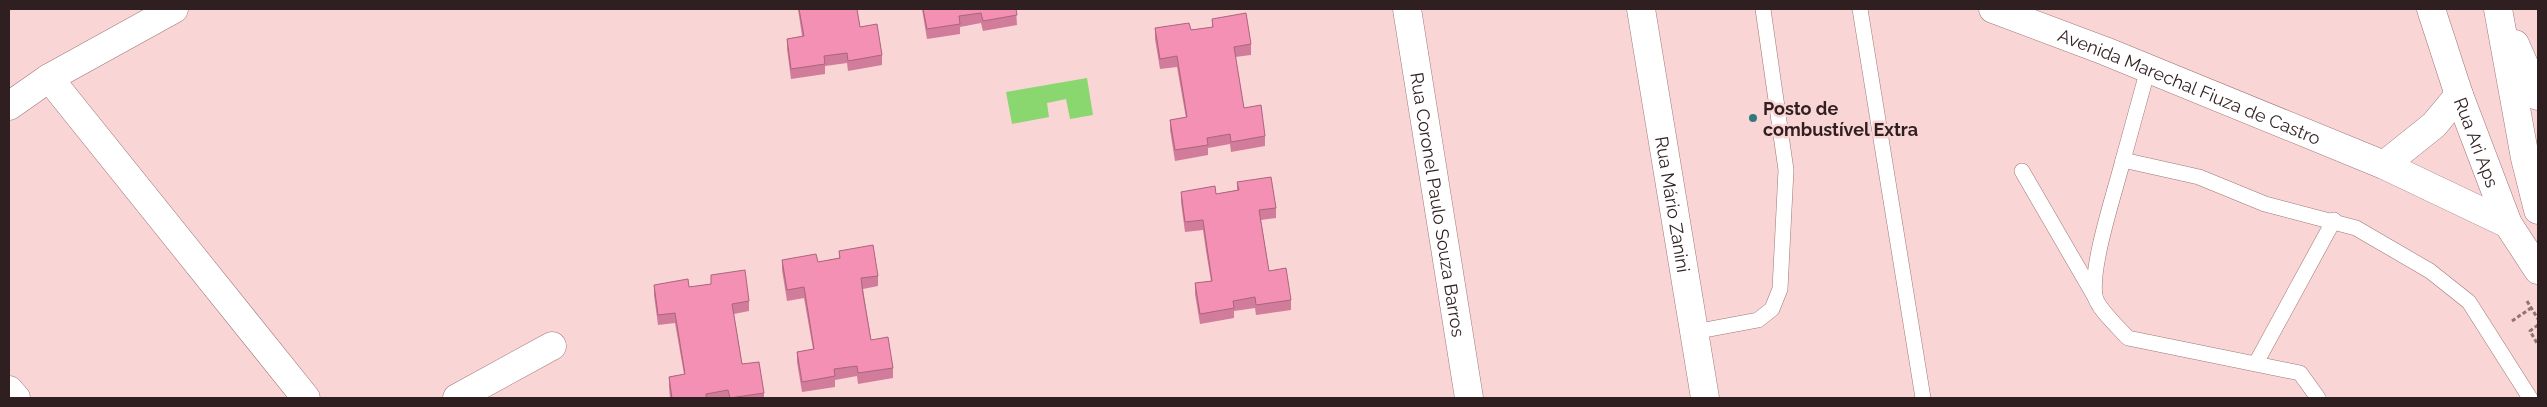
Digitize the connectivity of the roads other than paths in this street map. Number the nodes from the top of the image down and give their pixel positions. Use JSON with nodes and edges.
{"nodes":[{"id":1,"x":174,"y":9,"type":"edge"},
{"id":2,"x":1407,"y":9,"type":"edge"},
{"id":3,"x":1641,"y":9,"type":"edge"},
{"id":4,"x":1763,"y":9,"type":"edge"},
{"id":5,"x":1860,"y":9,"type":"edge"},
{"id":6,"x":1994,"y":9,"type":"edge"},
{"id":7,"x":2431,"y":9,"type":"edge"},
{"id":8,"x":2498,"y":9,"type":"edge"},
{"id":9,"x":2148,"y":69,"type":"junction"},
{"id":10,"x":49,"y":78,"type":"junction"},
{"id":11,"x":2459,"y":95,"type":"junction"},
{"id":12,"x":2538,"y":96,"type":"edge"},
{"id":13,"x":9,"y":106,"type":"edge"},
{"id":14,"x":2123,"y":160,"type":"junction"},
{"id":15,"x":2384,"y":165,"type":"junction"},
{"id":16,"x":2022,"y":171,"type":"dead end"},
{"id":17,"x":2538,"y":210,"type":"edge"},
{"id":18,"x":2334,"y":220,"type":"junction"},
{"id":19,"x":2508,"y":224,"type":"junction"},
{"id":20,"x":2538,"y":270,"type":"edge"},
{"id":21,"x":2095,"y":297,"type":"junction"},
{"id":22,"x":1694,"y":332,"type":"junction"},
{"id":23,"x":552,"y":346,"type":"dead end"},
{"id":24,"x":2256,"y":363,"type":"junction"},
{"id":25,"x":9,"y":390,"type":"edge"},
{"id":26,"x":16,"y":398,"type":"edge"},
{"id":27,"x":306,"y":398,"type":"edge"},
{"id":28,"x":457,"y":398,"type":"edge"},
{"id":29,"x":1469,"y":398,"type":"edge"},
{"id":30,"x":1705,"y":398,"type":"edge"},
{"id":31,"x":1923,"y":398,"type":"edge"},
{"id":32,"x":2318,"y":398,"type":"edge"},
{"id":33,"x":2530,"y":398,"type":"edge"}],
"edges":[{"from":1,"to":10,"type":"main road"},
{"from":2,"to":29,"type":"main road","name":"Rua Coronel Paulo Souza Barros"},
{"from":3,"to":22,"type":"main road","name":"Rua Mário Zanini"},
{"from":4,"to":22,"type":"lane"},
{"from":5,"to":31,"type":"lane"},
{"from":6,"to":9,"type":"main road","name":"Avenida Marechal Fiuza de Castro"},
{"from":7,"to":11,"type":"main road","name":"Rua Ari Aps"},
{"from":8,"to":12,"type":"main road"},
{"from":8,"to":17,"type":"main road"},
{"from":9,"to":14,"type":"lane"},
{"from":9,"to":15,"type":"main road","name":"Avenida Marechal Fiuza de Castro"},
{"from":10,"to":13,"type":"main road"},
{"from":10,"to":27,"type":"main road"},
{"from":11,"to":15,"type":"main road"},
{"from":11,"to":19,"type":"main road","name":"Rua Ari Aps"},
{"from":14,"to":18,"type":"lane"},
{"from":14,"to":21,"type":"lane"},
{"from":15,"to":19,"type":"main road","name":"Avenida Marechal Fiuza de Castro"},
{"from":16,"to":21,"type":"lane"},
{"from":18,"to":24,"type":"lane"},
{"from":18,"to":33,"type":"lane"},
{"from":19,"to":20,"type":"main road","name":"Rua Ari Aps"},
{"from":21,"to":24,"type":"lane"},
{"from":22,"to":30,"type":"main road","name":"Rua Mário Zanini"},
{"from":23,"to":28,"type":"main road"},
{"from":24,"to":32,"type":"lane"},
{"from":25,"to":26,"type":"main road"}]}
